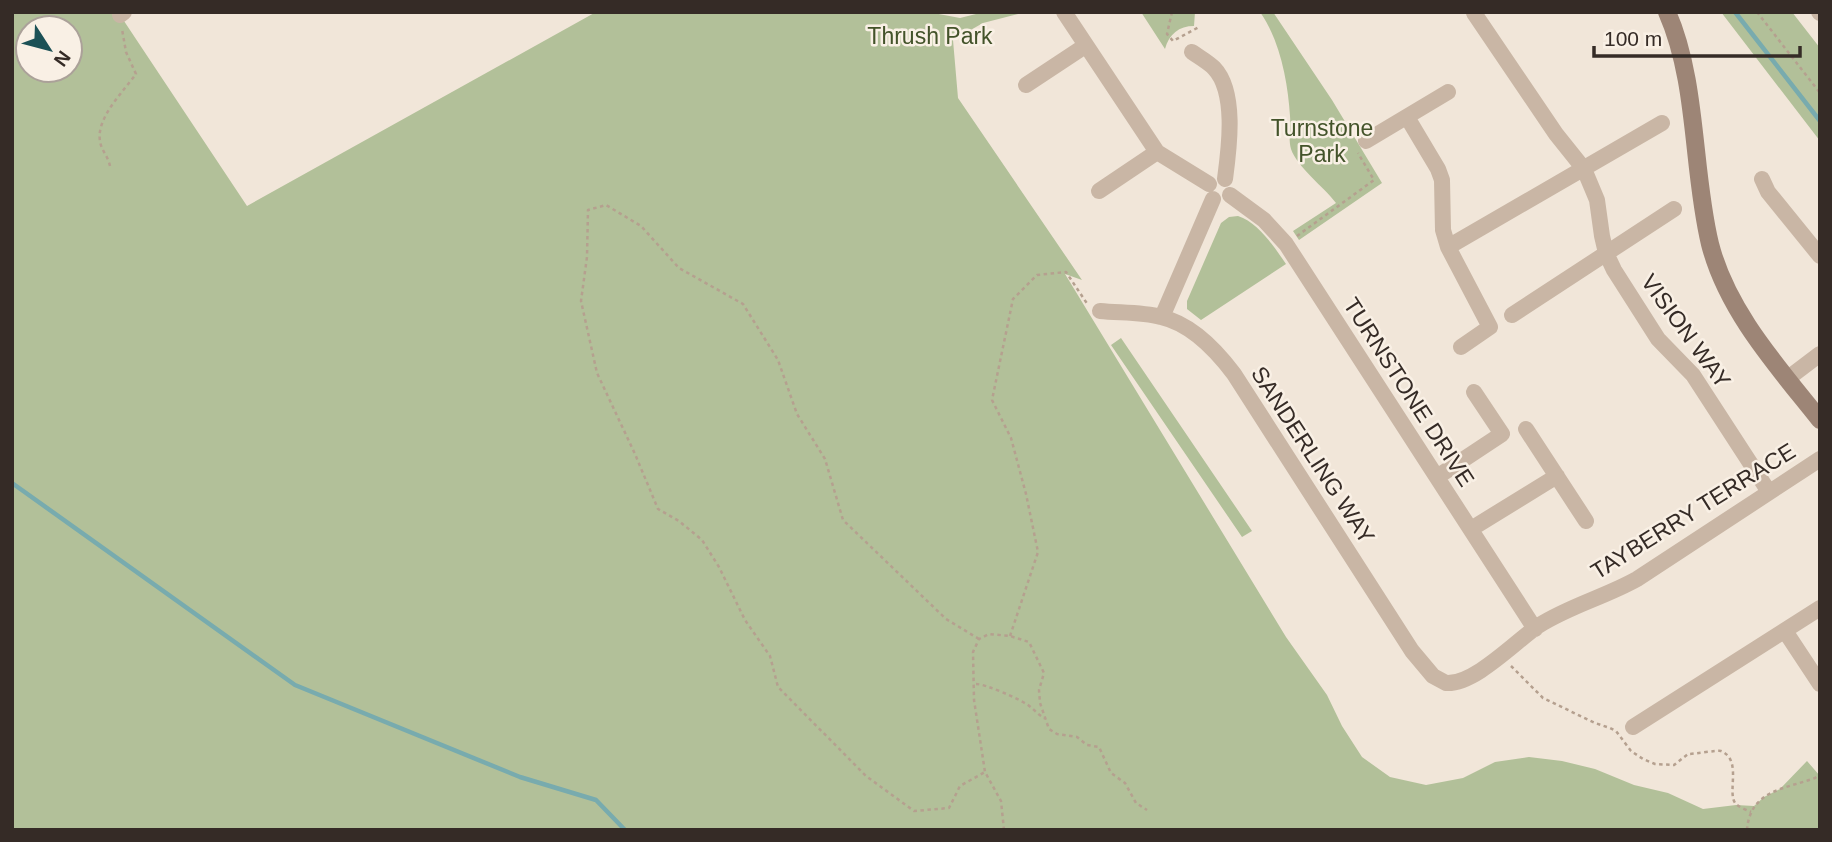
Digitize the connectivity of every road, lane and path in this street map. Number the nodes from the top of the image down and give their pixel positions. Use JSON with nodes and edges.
{"nodes":[{"id":1,"x":1064,"y":12,"type":"edge"},
{"id":2,"x":1172,"y":12,"type":"edge"},
{"id":3,"x":1667,"y":12,"type":"edge"},
{"id":4,"x":1756,"y":12,"type":"edge"},
{"id":5,"x":1474,"y":13,"type":"edge"},
{"id":6,"x":122,"y":14,"type":"edge"},
{"id":7,"x":1199,"y":27,"type":"dead end"},
{"id":8,"x":1085,"y":46,"type":"junction"},
{"id":9,"x":1192,"y":52,"type":"dead end"},
{"id":10,"x":1026,"y":85,"type":"dead end"},
{"id":11,"x":1448,"y":92,"type":"dead end"},
{"id":12,"x":1820,"y":93,"type":"edge"},
{"id":13,"x":1407,"y":117,"type":"junction"},
{"id":14,"x":1662,"y":122,"type":"dead end"},
{"id":15,"x":1366,"y":141,"type":"dead end"},
{"id":16,"x":1157,"y":152,"type":"junction"},
{"id":17,"x":1360,"y":158,"type":"dead end"},
{"id":18,"x":110,"y":166,"type":"dead end"},
{"id":19,"x":1584,"y":169,"type":"junction"},
{"id":20,"x":1762,"y":179,"type":"dead end"},
{"id":21,"x":1219,"y":189,"type":"junction"},
{"id":22,"x":1100,"y":191,"type":"dead end"},
{"id":23,"x":1674,"y":209,"type":"dead end"},
{"id":24,"x":1297,"y":236,"type":"dead end"},
{"id":25,"x":1448,"y":247,"type":"junction"},
{"id":26,"x":1606,"y":253,"type":"junction"},
{"id":27,"x":1820,"y":256,"type":"edge"},
{"id":28,"x":1096,"y":311,"type":"joint"},
{"id":29,"x":1512,"y":315,"type":"dead end"},
{"id":30,"x":1162,"y":317,"type":"junction"},
{"id":31,"x":1461,"y":347,"type":"dead end"},
{"id":32,"x":1820,"y":354,"type":"edge"},
{"id":33,"x":1787,"y":379,"type":"junction"},
{"id":34,"x":1474,"y":392,"type":"dead end"},
{"id":35,"x":1820,"y":420,"type":"edge"},
{"id":36,"x":1526,"y":429,"type":"dead end"},
{"id":37,"x":1820,"y":459,"type":"edge"},
{"id":38,"x":1556,"y":475,"type":"junction"},
{"id":39,"x":1437,"y":477,"type":"junction"},
{"id":40,"x":1769,"y":492,"type":"junction"},
{"id":41,"x":1586,"y":521,"type":"dead end"},
{"id":42,"x":1471,"y":529,"type":"junction"},
{"id":43,"x":1820,"y":608,"type":"edge"},
{"id":44,"x":1535,"y":629,"type":"junction"},
{"id":45,"x":1785,"y":631,"type":"junction"},
{"id":46,"x":1010,"y":636,"type":"junction"},
{"id":47,"x":979,"y":639,"type":"junction"},
{"id":48,"x":975,"y":684,"type":"junction"},
{"id":49,"x":1446,"y":684,"type":"joint"},
{"id":50,"x":1820,"y":684,"type":"edge"},
{"id":51,"x":1046,"y":719,"type":"junction"},
{"id":52,"x":1633,"y":727,"type":"dead end"},
{"id":53,"x":985,"y":772,"type":"junction"},
{"id":54,"x":1820,"y":774,"type":"edge"},
{"id":55,"x":1147,"y":810,"type":"dead end"},
{"id":56,"x":1004,"y":830,"type":"edge"},
{"id":57,"x":1747,"y":830,"type":"edge"}],
"edges":[{"from":1,"to":8,"type":"street","name":"TURNSTONE DRIVE"},
{"from":2,"to":7,"type":"path"},
{"from":3,"to":33,"type":"main road"},
{"from":4,"to":12,"type":"path"},
{"from":5,"to":19,"type":"street","name":"VISION WAY"},
{"from":6,"to":18,"type":"path"},
{"from":8,"to":10,"type":"street"},
{"from":8,"to":16,"type":"street","name":"TURNSTONE DRIVE"},
{"from":9,"to":21,"type":"street"},
{"from":11,"to":13,"type":"street"},
{"from":13,"to":15,"type":"street"},
{"from":13,"to":25,"type":"street"},
{"from":14,"to":19,"type":"street"},
{"from":16,"to":21,"type":"street","name":"TURNSTONE DRIVE"},
{"from":16,"to":22,"type":"street"},
{"from":17,"to":24,"type":"path"},
{"from":19,"to":25,"type":"street"},
{"from":19,"to":26,"type":"street","name":"VISION WAY"},
{"from":20,"to":27,"type":"street"},
{"from":21,"to":30,"type":"street"},
{"from":21,"to":39,"type":"street","name":"TURNSTONE DRIVE"},
{"from":23,"to":26,"type":"street"},
{"from":25,"to":31,"type":"street"},
{"from":26,"to":29,"type":"street"},
{"from":26,"to":40,"type":"street","name":"VISION WAY"},
{"from":28,"to":30,"type":"street","name":"SANDERLING WAY"},
{"from":28,"to":46,"type":"path"},
{"from":30,"to":49,"type":"street","name":"SANDERLING WAY"},
{"from":32,"to":33,"type":"street"},
{"from":33,"to":35,"type":"main road"},
{"from":34,"to":39,"type":"street"},
{"from":36,"to":38,"type":"street"},
{"from":37,"to":40,"type":"street","name":"TAYBERRY TERRACE"},
{"from":38,"to":41,"type":"street"},
{"from":38,"to":42,"type":"street"},
{"from":39,"to":42,"type":"street","name":"TURNSTONE DRIVE"},
{"from":40,"to":44,"type":"street","name":"TAYBERRY TERRACE"},
{"from":42,"to":44,"type":"street","name":"TURNSTONE DRIVE"},
{"from":43,"to":45,"type":"street"},
{"from":44,"to":49,"type":"street","name":"TAYBERRY TERRACE"},
{"from":45,"to":50,"type":"street"},
{"from":45,"to":52,"type":"street"},
{"from":46,"to":47,"type":"path"},
{"from":46,"to":51,"type":"path"},
{"from":47,"to":48,"type":"path"},
{"from":47,"to":53,"type":"path"},
{"from":48,"to":51,"type":"path"},
{"from":48,"to":53,"type":"path"},
{"from":51,"to":55,"type":"path"},
{"from":53,"to":56,"type":"path"},
{"from":54,"to":57,"type":"path"}]}
